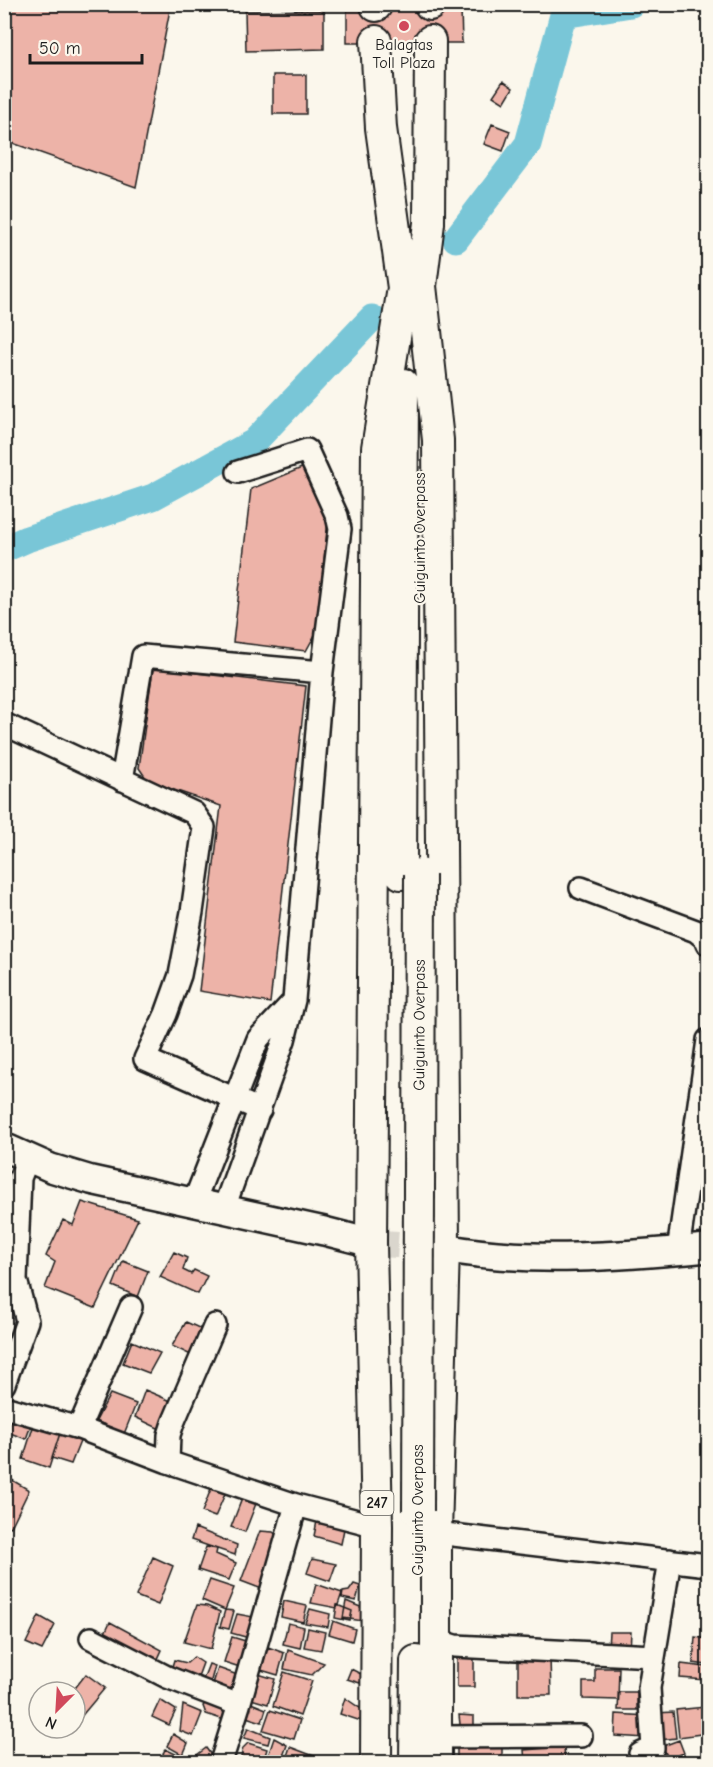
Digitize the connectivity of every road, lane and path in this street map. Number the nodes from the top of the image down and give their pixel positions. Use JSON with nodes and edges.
{"nodes":[{"id":1,"x":376,"y":41,"type":"dead end"},
{"id":2,"x":430,"y":41,"type":"dead end"},
{"id":3,"x":412,"y":287,"type":"junction"},
{"id":4,"x":238,"y":472,"type":"dead end"},
{"id":5,"x":322,"y":672,"type":"junction"},
{"id":6,"x":4,"y":724,"type":"edge"},
{"id":7,"x":122,"y":780,"type":"junction"},
{"id":8,"x":581,"y":888,"type":"dead end"},
{"id":9,"x":708,"y":944,"type":"edge"},
{"id":10,"x":294,"y":1000,"type":"junction"},
{"id":11,"x":708,"y":1040,"type":"edge"},
{"id":12,"x":235,"y":1098,"type":"junction"},
{"id":13,"x":260,"y":1110,"type":"junction"},
{"id":14,"x":16,"y":1152,"type":"edge"},
{"id":15,"x":194,"y":1202,"type":"junction"},
{"id":16,"x":224,"y":1208,"type":"junction"},
{"id":17,"x":371,"y":1243,"type":"junction"},
{"id":18,"x":444,"y":1248,"type":"junction"},
{"id":19,"x":708,"y":1248,"type":"edge"},
{"id":20,"x":678,"y":1251,"type":"junction"},
{"id":21,"x":131,"y":1306,"type":"dead end"},
{"id":22,"x":215,"y":1325,"type":"dead end"},
{"id":23,"x":4,"y":1384,"type":"edge"},
{"id":24,"x":7,"y":1413,"type":"edge"},
{"id":25,"x":79,"y":1428,"type":"junction"},
{"id":26,"x":168,"y":1462,"type":"junction"},
{"id":27,"x":296,"y":1505,"type":"junction"},
{"id":28,"x":407,"y":1520,"type":"junction"},
{"id":29,"x":670,"y":1560,"type":"junction"},
{"id":30,"x":708,"y":1565,"type":"edge"},
{"id":31,"x":91,"y":1638,"type":"dead end"},
{"id":32,"x":436,"y":1640,"type":"junction"},
{"id":33,"x":654,"y":1656,"type":"junction"},
{"id":34,"x":239,"y":1705,"type":"junction"},
{"id":35,"x":581,"y":1736,"type":"dead end"},
{"id":36,"x":436,"y":1750,"type":"edge"},
{"id":37,"x":640,"y":1754,"type":"dead end"},
{"id":38,"x":221,"y":1762,"type":"edge"},
{"id":39,"x":376,"y":1762,"type":"edge"},
{"id":40,"x":397,"y":1762,"type":"edge"},
{"id":41,"x":415,"y":1762,"type":"edge"}],
"edges":[{"from":1,"to":3,"type":"highway"},
{"from":2,"to":3,"type":"highway"},
{"from":3,"to":17,"type":"highway"},
{"from":3,"to":18,"type":"highway"},
{"from":3,"to":28,"type":"highway","name":"Guiguinto Overpass","bridge":true},
{"from":4,"to":5,"type":"street"},
{"from":5,"to":7,"type":"street"},
{"from":5,"to":10,"type":"street"},
{"from":6,"to":7,"type":"street"},
{"from":7,"to":12,"type":"street"},
{"from":8,"to":9,"type":"street"},
{"from":10,"to":12,"type":"street"},
{"from":10,"to":13,"type":"street"},
{"from":11,"to":20,"type":"street"},
{"from":12,"to":13,"type":"street"},
{"from":12,"to":15,"type":"street"},
{"from":13,"to":16,"type":"street"},
{"from":14,"to":15,"type":"main road"},
{"from":14,"to":23,"type":"street"},
{"from":15,"to":16,"type":"main road"},
{"from":16,"to":17,"type":"main road"},
{"from":17,"to":28,"type":"highway","number":"247"},
{"from":18,"to":20,"type":"main road"},
{"from":18,"to":28,"type":"highway","number":"247"},
{"from":19,"to":20,"type":"main road"},
{"from":21,"to":25,"type":"street"},
{"from":22,"to":26,"type":"street"},
{"from":24,"to":25,"type":"street"},
{"from":25,"to":26,"type":"street"},
{"from":26,"to":27,"type":"street"},
{"from":27,"to":28,"type":"street"},
{"from":27,"to":34,"type":"street"},
{"from":28,"to":29,"type":"street"},
{"from":28,"to":32,"type":"highway","number":"247"},
{"from":28,"to":39,"type":"highway","number":"247"},
{"from":28,"to":40,"type":"highway","name":"Guiguinto Overpass"},
{"from":28,"to":41,"type":"highway","name":"Guiguinto Overpass"},
{"from":29,"to":30,"type":"street"},
{"from":29,"to":33,"type":"street"},
{"from":31,"to":34,"type":"street"},
{"from":32,"to":33,"type":"street"},
{"from":32,"to":36,"type":"highway","number":"247"},
{"from":33,"to":37,"type":"street"},
{"from":34,"to":38,"type":"street"},
{"from":35,"to":36,"type":"street"}]}
